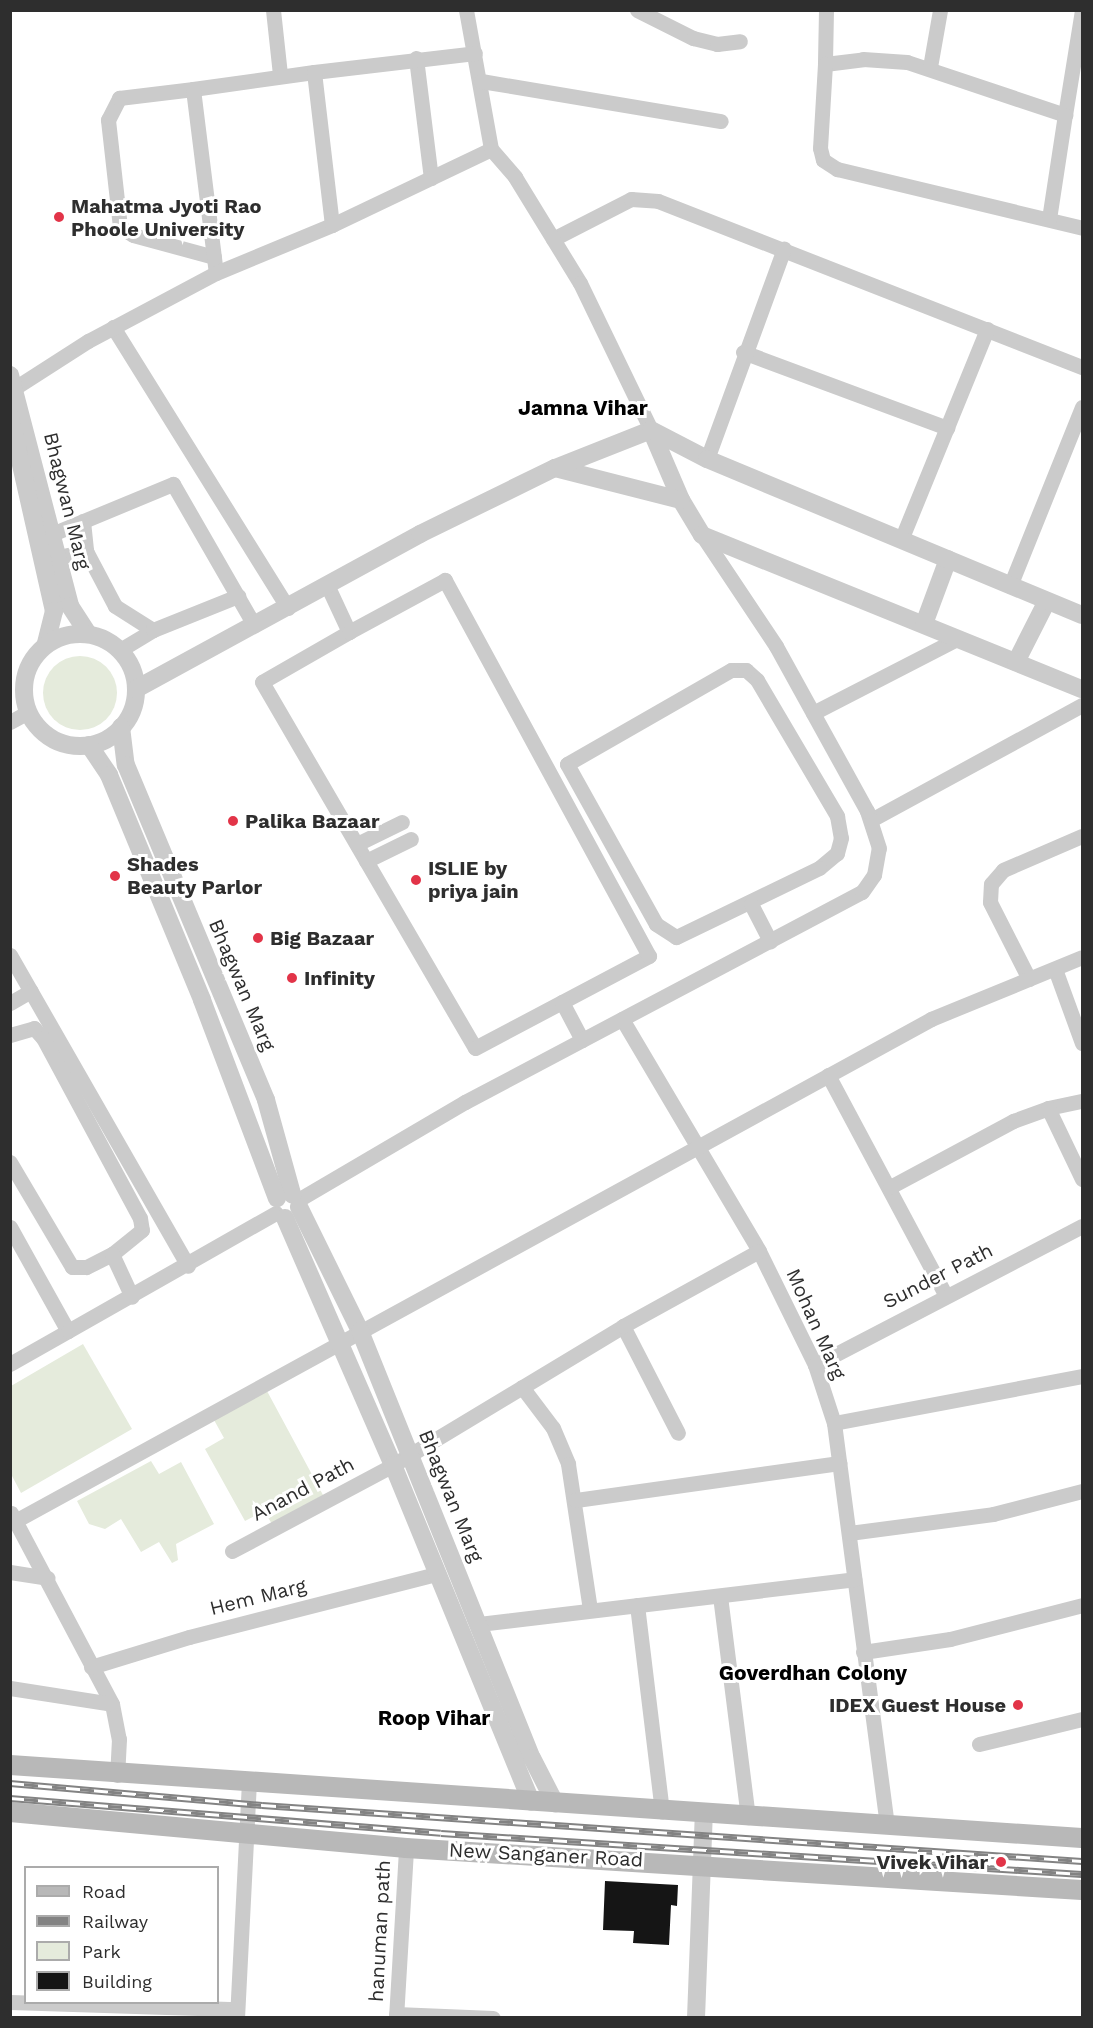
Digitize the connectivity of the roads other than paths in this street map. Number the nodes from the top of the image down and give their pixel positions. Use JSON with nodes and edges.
{"nodes":[{"id":1,"x":273,"y":10,"type":"edge"},
{"id":2,"x":466,"y":10,"type":"edge"},
{"id":3,"x":637,"y":10,"type":"edge"},
{"id":4,"x":826,"y":10,"type":"edge"},
{"id":5,"x":940,"y":10,"type":"edge"},
{"id":6,"x":1082,"y":10,"type":"edge"},
{"id":7,"x":741,"y":41,"type":"dead end"},
{"id":8,"x":475,"y":53,"type":"junction"},
{"id":9,"x":416,"y":58,"type":"junction"},
{"id":10,"x":825,"y":64,"type":"junction"},
{"id":11,"x":930,"y":67,"type":"junction"},
{"id":12,"x":314,"y":72,"type":"junction"},
{"id":13,"x":280,"y":75,"type":"junction"},
{"id":14,"x":481,"y":81,"type":"junction"},
{"id":15,"x":193,"y":89,"type":"junction"},
{"id":16,"x":1065,"y":115,"type":"junction"},
{"id":17,"x":721,"y":121,"type":"dead end"},
{"id":18,"x":491,"y":149,"type":"junction"},
{"id":19,"x":431,"y":178,"type":"junction"},
{"id":20,"x":1049,"y":219,"type":"junction"},
{"id":21,"x":332,"y":225,"type":"junction"},
{"id":22,"x":1083,"y":228,"type":"edge"},
{"id":23,"x":553,"y":239,"type":"junction"},
{"id":24,"x":784,"y":249,"type":"junction"},
{"id":25,"x":214,"y":257,"type":"junction"},
{"id":26,"x":216,"y":273,"type":"junction"},
{"id":27,"x":113,"y":327,"type":"junction"},
{"id":28,"x":987,"y":329,"type":"junction"},
{"id":29,"x":743,"y":352,"type":"junction"},
{"id":30,"x":1083,"y":367,"type":"edge"},
{"id":31,"x":13,"y":384,"type":"edge"},
{"id":32,"x":1083,"y":407,"type":"edge"},
{"id":33,"x":10,"y":416,"type":"edge"},
{"id":34,"x":947,"y":428,"type":"junction"},
{"id":35,"x":651,"y":430,"type":"junction"},
{"id":36,"x":707,"y":459,"type":"junction"},
{"id":37,"x":555,"y":468,"type":"junction"},
{"id":38,"x":681,"y":500,"type":"junction"},
{"id":39,"x":82,"y":520,"type":"junction"},
{"id":40,"x":52,"y":534,"type":"junction"},
{"id":41,"x":702,"y":535,"type":"junction"},
{"id":42,"x":901,"y":540,"type":"junction"},
{"id":43,"x":86,"y":551,"type":"junction"},
{"id":44,"x":58,"y":556,"type":"junction"},
{"id":45,"x":948,"y":560,"type":"junction"},
{"id":46,"x":1010,"y":585,"type":"junction"},
{"id":47,"x":328,"y":587,"type":"junction"},
{"id":48,"x":238,"y":596,"type":"junction"},
{"id":49,"x":1047,"y":601,"type":"junction"},
{"id":50,"x":288,"y":608,"type":"junction"},
{"id":51,"x":1083,"y":615,"type":"edge"},
{"id":52,"x":924,"y":624,"type":"junction"},
{"id":53,"x":254,"y":625,"type":"junction"},
{"id":54,"x":153,"y":630,"type":"junction"},
{"id":55,"x":350,"y":632,"type":"junction"},
{"id":56,"x":88,"y":634,"type":"junction"},
{"id":57,"x":957,"y":639,"type":"junction"},
{"id":58,"x":46,"y":644,"type":"junction"},
{"id":59,"x":120,"y":650,"type":"junction"},
{"id":60,"x":1016,"y":662,"type":"junction"},
{"id":61,"x":136,"y":689,"type":"junction"},
{"id":62,"x":1083,"y":689,"type":"edge"},
{"id":63,"x":1083,"y":705,"type":"edge"},
{"id":64,"x":28,"y":712,"type":"junction"},
{"id":65,"x":813,"y":713,"type":"junction"},
{"id":66,"x":10,"y":722,"type":"edge"},
{"id":67,"x":122,"y":728,"type":"junction"},
{"id":68,"x":89,"y":745,"type":"junction"},
{"id":69,"x":871,"y":820,"type":"junction"},
{"id":70,"x":402,"y":822,"type":"dead end"},
{"id":71,"x":1083,"y":836,"type":"edge"},
{"id":72,"x":411,"y":838,"type":"dead end"},
{"id":73,"x":357,"y":844,"type":"junction"},
{"id":74,"x":366,"y":861,"type":"junction"},
{"id":75,"x":751,"y":904,"type":"junction"},
{"id":76,"x":770,"y":941,"type":"junction"},
{"id":77,"x":10,"y":956,"type":"edge"},
{"id":78,"x":1083,"y":957,"type":"edge"},
{"id":79,"x":1055,"y":969,"type":"junction"},
{"id":80,"x":1029,"y":979,"type":"junction"},
{"id":81,"x":31,"y":991,"type":"junction"},
{"id":82,"x":562,"y":1002,"type":"junction"},
{"id":83,"x":10,"y":1003,"type":"edge"},
{"id":84,"x":622,"y":1019,"type":"junction"},
{"id":85,"x":10,"y":1035,"type":"edge"},
{"id":86,"x":582,"y":1040,"type":"junction"},
{"id":87,"x":1083,"y":1043,"type":"edge"},
{"id":88,"x":828,"y":1075,"type":"junction"},
{"id":89,"x":1083,"y":1101,"type":"edge"},
{"id":90,"x":1048,"y":1108,"type":"junction"},
{"id":91,"x":700,"y":1146,"type":"junction"},
{"id":92,"x":10,"y":1162,"type":"edge"},
{"id":93,"x":1083,"y":1179,"type":"edge"},
{"id":94,"x":891,"y":1187,"type":"junction"},
{"id":95,"x":288,"y":1205,"type":"junction"},
{"id":96,"x":1083,"y":1226,"type":"edge"},
{"id":97,"x":10,"y":1227,"type":"edge"},
{"id":98,"x":759,"y":1251,"type":"junction"},
{"id":99,"x":112,"y":1254,"type":"junction"},
{"id":100,"x":188,"y":1266,"type":"junction"},
{"id":101,"x":945,"y":1294,"type":"junction"},
{"id":102,"x":132,"y":1297,"type":"junction"},
{"id":103,"x":623,"y":1326,"type":"junction"},
{"id":104,"x":68,"y":1331,"type":"junction"},
{"id":105,"x":360,"y":1331,"type":"junction"},
{"id":106,"x":339,"y":1340,"type":"junction"},
{"id":107,"x":10,"y":1364,"type":"edge"},
{"id":108,"x":815,"y":1365,"type":"junction"},
{"id":109,"x":1083,"y":1376,"type":"edge"},
{"id":110,"x":522,"y":1386,"type":"junction"},
{"id":111,"x":834,"y":1423,"type":"junction"},
{"id":112,"x":678,"y":1433,"type":"dead end"},
{"id":113,"x":409,"y":1452,"type":"junction"},
{"id":114,"x":839,"y":1463,"type":"junction"},
{"id":115,"x":393,"y":1465,"type":"junction"},
{"id":116,"x":1083,"y":1491,"type":"edge"},
{"id":117,"x":576,"y":1500,"type":"junction"},
{"id":118,"x":13,"y":1516,"type":"edge"},
{"id":119,"x":849,"y":1533,"type":"junction"},
{"id":120,"x":232,"y":1551,"type":"dead end"},
{"id":121,"x":10,"y":1572,"type":"edge"},
{"id":122,"x":437,"y":1574,"type":"junction"},
{"id":123,"x":48,"y":1578,"type":"junction"},
{"id":124,"x":854,"y":1580,"type":"junction"},
{"id":125,"x":720,"y":1596,"type":"junction"},
{"id":126,"x":637,"y":1605,"type":"junction"},
{"id":127,"x":1083,"y":1605,"type":"edge"},
{"id":128,"x":590,"y":1609,"type":"junction"},
{"id":129,"x":479,"y":1624,"type":"junction"},
{"id":130,"x":863,"y":1652,"type":"junction"},
{"id":131,"x":91,"y":1667,"type":"junction"},
{"id":132,"x":10,"y":1688,"type":"edge"},
{"id":133,"x":112,"y":1704,"type":"junction"},
{"id":134,"x":1083,"y":1719,"type":"edge"},
{"id":135,"x":980,"y":1744,"type":"dead end"},
{"id":136,"x":10,"y":1765,"type":"edge"},
{"id":137,"x":117,"y":1775,"type":"junction"},
{"id":138,"x":249,"y":1784,"type":"junction"},
{"id":139,"x":531,"y":1802,"type":"junction"},
{"id":140,"x":555,"y":1803,"type":"junction"},
{"id":141,"x":662,"y":1811,"type":"junction"},
{"id":142,"x":10,"y":1812,"type":"edge"},
{"id":143,"x":704,"y":1814,"type":"junction"},
{"id":144,"x":748,"y":1817,"type":"junction"},
{"id":145,"x":887,"y":1826,"type":"junction"},
{"id":146,"x":245,"y":1836,"type":"junction"},
{"id":147,"x":1083,"y":1838,"type":"edge"},
{"id":148,"x":406,"y":1848,"type":"junction"},
{"id":149,"x":703,"y":1866,"type":"junction"},
{"id":150,"x":1083,"y":1890,"type":"edge"},
{"id":151,"x":51,"y":2004,"type":"edge"},
{"id":152,"x":237,"y":2013,"type":"edge"},
{"id":153,"x":396,"y":2016,"type":"edge"},
{"id":154,"x":493,"y":2018,"type":"edge"},
{"id":155,"x":696,"y":2018,"type":"edge"}],
"edges":[{"from":1,"to":13,"type":"street"},
{"from":2,"to":8,"type":"street"},
{"from":3,"to":7,"type":"street"},
{"from":4,"to":10,"type":"street"},
{"from":5,"to":11,"type":"street"},
{"from":6,"to":16,"type":"street"},
{"from":8,"to":9,"type":"street"},
{"from":8,"to":14,"type":"street"},
{"from":9,"to":12,"type":"street"},
{"from":9,"to":19,"type":"street"},
{"from":10,"to":11,"type":"street"},
{"from":10,"to":20,"type":"street"},
{"from":11,"to":16,"type":"street"},
{"from":12,"to":13,"type":"street"},
{"from":12,"to":21,"type":"street"},
{"from":13,"to":15,"type":"street"},
{"from":14,"to":17,"type":"street"},
{"from":14,"to":18,"type":"street"},
{"from":15,"to":25,"type":"street"},
{"from":15,"to":25,"type":"street"},
{"from":16,"to":20,"type":"street"},
{"from":18,"to":19,"type":"street"},
{"from":18,"to":23,"type":"street"},
{"from":19,"to":21,"type":"street"},
{"from":20,"to":22,"type":"street"},
{"from":21,"to":26,"type":"street"},
{"from":23,"to":24,"type":"street"},
{"from":23,"to":35,"type":"street"},
{"from":24,"to":28,"type":"street"},
{"from":24,"to":29,"type":"street"},
{"from":25,"to":26,"type":"street"},
{"from":26,"to":27,"type":"street"},
{"from":27,"to":31,"type":"street"},
{"from":27,"to":50,"type":"street"},
{"from":28,"to":30,"type":"street"},
{"from":28,"to":34,"type":"street"},
{"from":29,"to":34,"type":"street"},
{"from":29,"to":36,"type":"street"},
{"from":31,"to":40,"type":"street","name":"Bhagwan Marg"},
{"from":32,"to":46,"type":"street"},
{"from":33,"to":58,"type":"street","name":"Bhagwan Marg"},
{"from":34,"to":42,"type":"street"},
{"from":35,"to":36,"type":"street"},
{"from":35,"to":37,"type":"street"},
{"from":35,"to":38,"type":"street"},
{"from":36,"to":42,"type":"street"},
{"from":37,"to":38,"type":"street"},
{"from":37,"to":47,"type":"street"},
{"from":38,"to":41,"type":"street"},
{"from":39,"to":40,"type":"street"},
{"from":39,"to":43,"type":"street"},
{"from":39,"to":48,"type":"street"},
{"from":40,"to":44,"type":"street","name":"Bhagwan Marg"},
{"from":41,"to":52,"type":"street"},
{"from":41,"to":65,"type":"street"},
{"from":42,"to":45,"type":"street"},
{"from":43,"to":44,"type":"street"},
{"from":43,"to":54,"type":"street"},
{"from":44,"to":56,"type":"street","name":"Bhagwan Marg"},
{"from":45,"to":46,"type":"street"},
{"from":45,"to":52,"type":"street"},
{"from":46,"to":49,"type":"street"},
{"from":47,"to":50,"type":"street"},
{"from":47,"to":55,"type":"street"},
{"from":48,"to":53,"type":"street"},
{"from":48,"to":54,"type":"street"},
{"from":49,"to":51,"type":"street"},
{"from":49,"to":60,"type":"street"},
{"from":50,"to":53,"type":"street"},
{"from":52,"to":57,"type":"street"},
{"from":53,"to":61,"type":"street"},
{"from":54,"to":59,"type":"street"},
{"from":55,"to":73,"type":"street"},
{"from":55,"to":82,"type":"street"},
{"from":56,"to":58,"type":"street"},
{"from":56,"to":59,"type":"street"},
{"from":57,"to":60,"type":"street"},
{"from":57,"to":65,"type":"street"},
{"from":58,"to":64,"type":"street"},
{"from":59,"to":61,"type":"street"},
{"from":60,"to":62,"type":"street"},
{"from":61,"to":67,"type":"street"},
{"from":63,"to":69,"type":"street"},
{"from":64,"to":66,"type":"street"},
{"from":64,"to":68,"type":"street"},
{"from":65,"to":69,"type":"street"},
{"from":67,"to":68,"type":"street"},
{"from":67,"to":95,"type":"street","name":"Bhagwan Marg"},
{"from":68,"to":95,"type":"street","name":"Bhagwan Marg"},
{"from":69,"to":76,"type":"street"},
{"from":70,"to":73,"type":"street"},
{"from":71,"to":80,"type":"street"},
{"from":72,"to":74,"type":"street"},
{"from":73,"to":74,"type":"street"},
{"from":74,"to":82,"type":"street"},
{"from":75,"to":75,"type":"street"},
{"from":75,"to":76,"type":"street"},
{"from":76,"to":84,"type":"street"},
{"from":77,"to":81,"type":"street"},
{"from":78,"to":79,"type":"street"},
{"from":79,"to":80,"type":"street"},
{"from":79,"to":87,"type":"street"},
{"from":80,"to":88,"type":"street"},
{"from":81,"to":83,"type":"street"},
{"from":81,"to":100,"type":"street"},
{"from":82,"to":86,"type":"street"},
{"from":84,"to":86,"type":"street"},
{"from":84,"to":91,"type":"street","name":"Mohan Marg"},
{"from":85,"to":99,"type":"street"},
{"from":86,"to":95,"type":"street"},
{"from":88,"to":91,"type":"street"},
{"from":88,"to":94,"type":"street"},
{"from":89,"to":90,"type":"street"},
{"from":90,"to":93,"type":"street"},
{"from":90,"to":94,"type":"street"},
{"from":91,"to":98,"type":"street","name":"Mohan Marg"},
{"from":91,"to":105,"type":"street"},
{"from":92,"to":99,"type":"street"},
{"from":94,"to":101,"type":"street"},
{"from":95,"to":100,"type":"street"},
{"from":95,"to":105,"type":"street","name":"Bhagwan Marg"},
{"from":95,"to":106,"type":"street","name":"Bhagwan Marg"},
{"from":96,"to":101,"type":"street","name":"Sunder Path"},
{"from":97,"to":104,"type":"street"},
{"from":98,"to":103,"type":"street","name":"Anand Path"},
{"from":98,"to":108,"type":"street","name":"Mohan Marg"},
{"from":99,"to":102,"type":"street"},
{"from":100,"to":102,"type":"street"},
{"from":101,"to":108,"type":"street","name":"Sunder Path"},
{"from":102,"to":104,"type":"street"},
{"from":103,"to":110,"type":"street","name":"Anand Path"},
{"from":103,"to":112,"type":"street"},
{"from":104,"to":107,"type":"street"},
{"from":105,"to":106,"type":"street"},
{"from":105,"to":113,"type":"street","name":"Bhagwan Marg"},
{"from":106,"to":115,"type":"street","name":"Bhagwan Marg"},
{"from":106,"to":118,"type":"street"},
{"from":108,"to":111,"type":"street","name":"Mohan Marg"},
{"from":109,"to":111,"type":"street"},
{"from":110,"to":113,"type":"street","name":"Anand Path"},
{"from":110,"to":117,"type":"street"},
{"from":111,"to":114,"type":"street","name":"Mohan Marg"},
{"from":113,"to":115,"type":"street","name":"Anand Path"},
{"from":113,"to":129,"type":"street","name":"Bhagwan Marg"},
{"from":114,"to":117,"type":"street"},
{"from":114,"to":119,"type":"street","name":"Mohan Marg"},
{"from":115,"to":120,"type":"street","name":"Anand Path"},
{"from":115,"to":122,"type":"street","name":"Bhagwan Marg"},
{"from":116,"to":119,"type":"street"},
{"from":117,"to":128,"type":"street"},
{"from":118,"to":123,"type":"street"},
{"from":119,"to":124,"type":"street","name":"Mohan Marg"},
{"from":121,"to":123,"type":"street"},
{"from":122,"to":131,"type":"street","name":"Hem Marg"},
{"from":122,"to":139,"type":"street","name":"Bhagwan Marg"},
{"from":123,"to":131,"type":"street"},
{"from":124,"to":125,"type":"street"},
{"from":124,"to":130,"type":"street","name":"Mohan Marg"},
{"from":125,"to":126,"type":"street"},
{"from":125,"to":144,"type":"street"},
{"from":126,"to":128,"type":"street"},
{"from":126,"to":141,"type":"street"},
{"from":127,"to":130,"type":"street"},
{"from":128,"to":129,"type":"street"},
{"from":129,"to":140,"type":"street","name":"Bhagwan Marg"},
{"from":130,"to":145,"type":"street","name":"Mohan Marg"},
{"from":131,"to":133,"type":"street"},
{"from":132,"to":133,"type":"street"},
{"from":133,"to":137,"type":"street"},
{"from":134,"to":135,"type":"street"},
{"from":136,"to":137,"type":"main road"},
{"from":137,"to":138,"type":"main road"},
{"from":138,"to":139,"type":"main road"},
{"from":138,"to":146,"type":"street"},
{"from":139,"to":140,"type":"main road"},
{"from":140,"to":141,"type":"main road"},
{"from":141,"to":143,"type":"main road"},
{"from":142,"to":146,"type":"main road","name":"New Sanganer Road"},
{"from":143,"to":144,"type":"main road"},
{"from":143,"to":149,"type":"street"},
{"from":144,"to":145,"type":"main road"},
{"from":145,"to":147,"type":"main road"},
{"from":146,"to":148,"type":"main road","name":"New Sanganer Road"},
{"from":146,"to":152,"type":"street"},
{"from":148,"to":149,"type":"main road","name":"New Sanganer Road"},
{"from":148,"to":153,"type":"street","name":"hanuman path"},
{"from":149,"to":150,"type":"main road","name":"New Sanganer Road"},
{"from":149,"to":155,"type":"street"},
{"from":151,"to":152,"type":"street"},
{"from":153,"to":154,"type":"street"}]}
